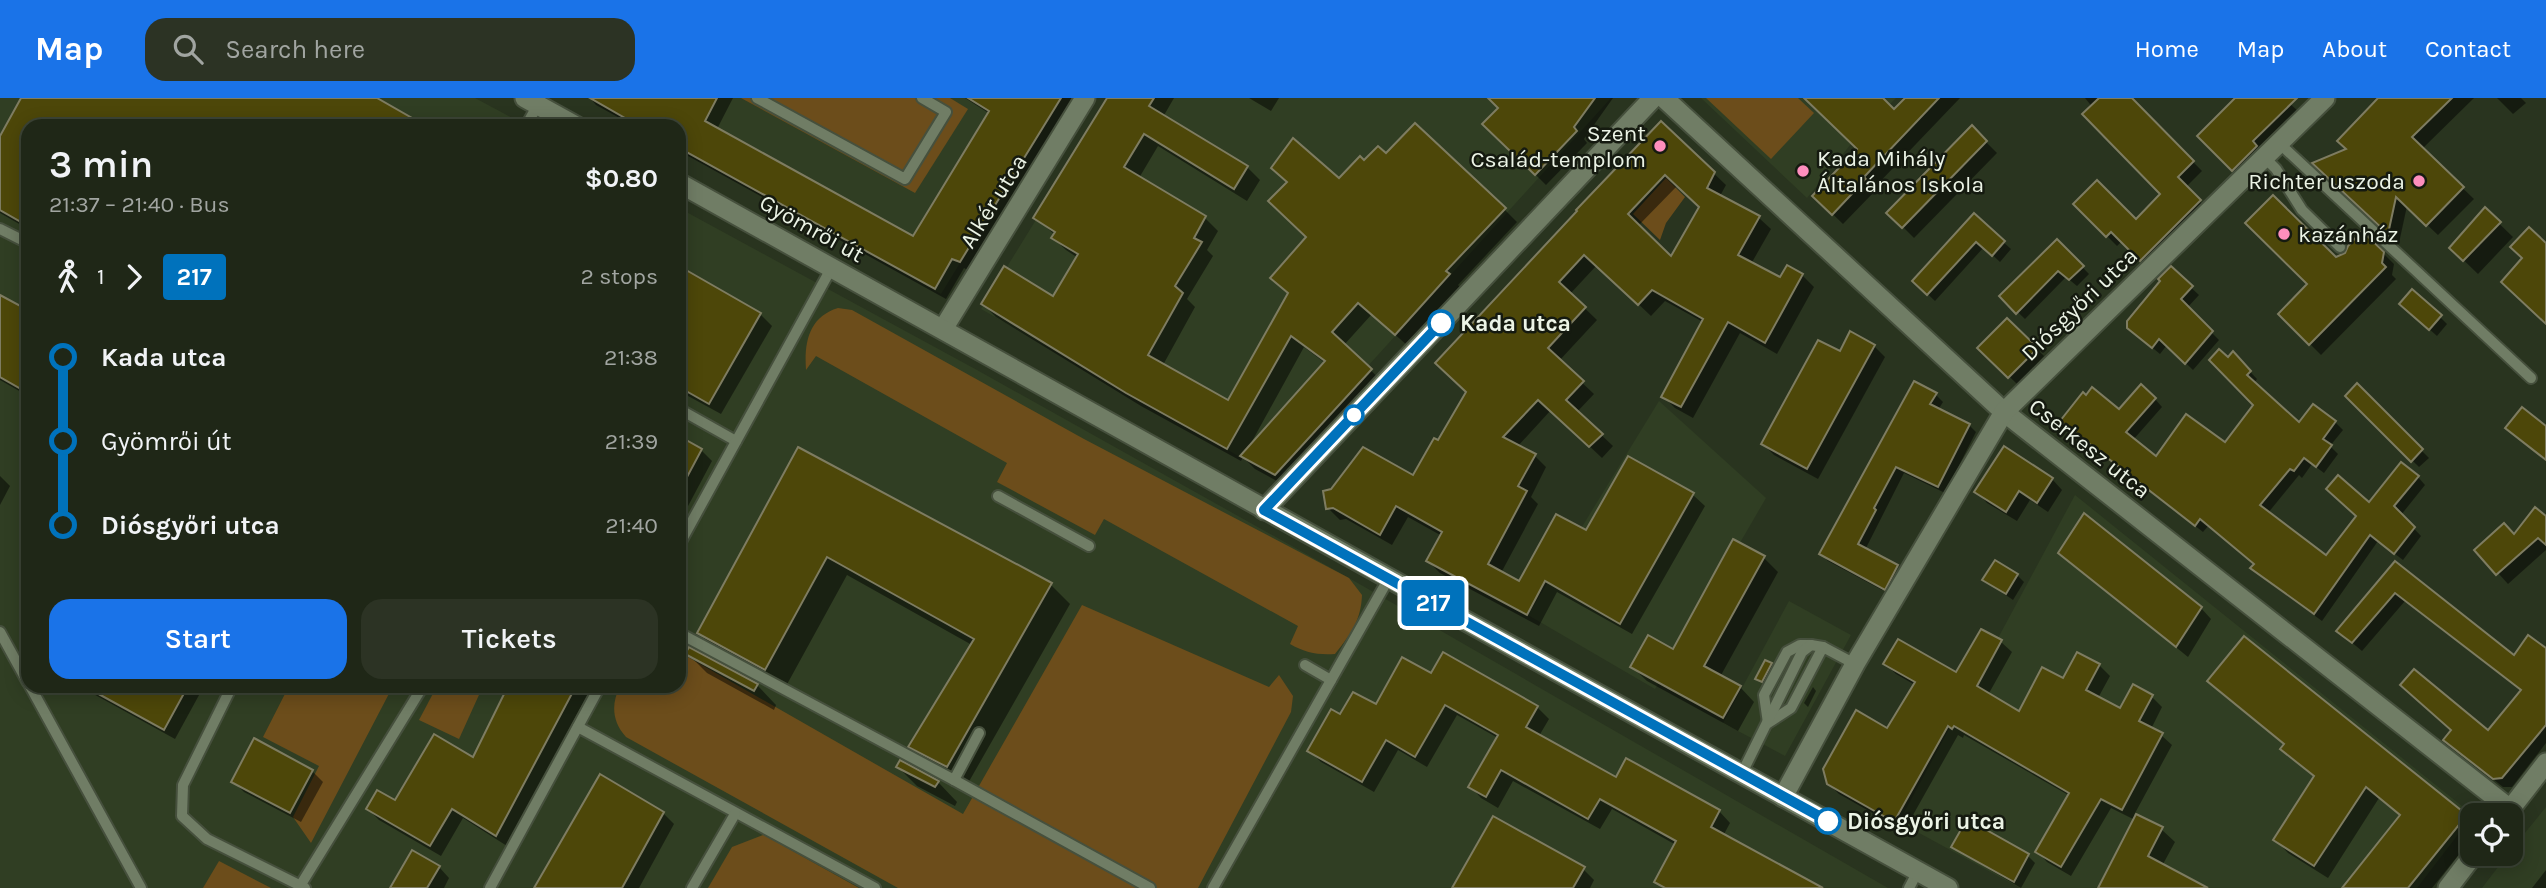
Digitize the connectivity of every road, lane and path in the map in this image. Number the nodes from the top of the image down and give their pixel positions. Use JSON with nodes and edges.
{"nodes":[{"id":1,"x":757,"y":98,"type":"edge"},
{"id":2,"x":922,"y":98,"type":"edge"},
{"id":3,"x":1085,"y":98,"type":"edge"},
{"id":4,"x":1653,"y":98,"type":"edge"},
{"id":5,"x":1664,"y":98,"type":"edge"},
{"id":6,"x":2325,"y":98,"type":"edge"},
{"id":7,"x":535,"y":100,"type":"edge"},
{"id":8,"x":528,"y":119,"type":"edge"},
{"id":9,"x":565,"y":119,"type":"edge"},
{"id":10,"x":2279,"y":143,"type":"junction"},
{"id":11,"x":2264,"y":157,"type":"junction"},
{"id":12,"x":686,"y":187,"type":"edge"},
{"id":13,"x":0,"y":229,"type":"edge"},
{"id":14,"x":21,"y":240,"type":"edge"},
{"id":15,"x":2340,"y":247,"type":"dead end"},
{"id":16,"x":832,"y":267,"type":"junction"},
{"id":17,"x":943,"y":329,"type":"junction"},
{"id":18,"x":2531,"y":378,"type":"dead end"},
{"id":19,"x":2004,"y":412,"type":"junction"},
{"id":20,"x":686,"y":413,"type":"edge"},
{"id":21,"x":736,"y":441,"type":"junction"},
{"id":22,"x":998,"y":496,"type":"dead end"},
{"id":23,"x":1264,"y":510,"type":"junction"},
{"id":24,"x":686,"y":532,"type":"edge"},
{"id":25,"x":1089,"y":546,"type":"dead end"},
{"id":26,"x":1389,"y":578,"type":"junction"},
{"id":27,"x":0,"y":632,"type":"edge"},
{"id":28,"x":686,"y":636,"type":"edge"},
{"id":29,"x":1817,"y":646,"type":"junction"},
{"id":30,"x":1855,"y":664,"type":"junction"},
{"id":31,"x":1305,"y":665,"type":"dead end"},
{"id":32,"x":21,"y":670,"type":"edge"},
{"id":33,"x":1331,"y":680,"type":"junction"},
{"id":34,"x":34,"y":693,"type":"edge"},
{"id":35,"x":229,"y":693,"type":"edge"},
{"id":36,"x":419,"y":693,"type":"edge"},
{"id":37,"x":596,"y":693,"type":"edge"},
{"id":38,"x":1768,"y":723,"type":"junction"},
{"id":39,"x":578,"y":727,"type":"junction"},
{"id":40,"x":979,"y":733,"type":"dead end"},
{"id":41,"x":2546,"y":763,"type":"edge"},
{"id":42,"x":1742,"y":773,"type":"junction"},
{"id":43,"x":954,"y":780,"type":"junction"},
{"id":44,"x":1783,"y":797,"type":"junction"},
{"id":45,"x":2496,"y":803,"type":"edge"},
{"id":46,"x":2514,"y":803,"type":"edge"},
{"id":47,"x":735,"y":814,"type":"junction"},
{"id":48,"x":2465,"y":866,"type":"edge"},
{"id":49,"x":1913,"y":880,"type":"edge"},
{"id":50,"x":303,"y":887,"type":"edge"},
{"id":51,"x":141,"y":888,"type":"edge"},
{"id":52,"x":490,"y":888,"type":"edge"},
{"id":53,"x":692,"y":888,"type":"edge"},
{"id":54,"x":876,"y":888,"type":"edge"},
{"id":55,"x":1150,"y":888,"type":"edge"},
{"id":56,"x":1213,"y":888,"type":"edge"},
{"id":57,"x":1948,"y":888,"type":"edge"},
{"id":58,"x":2448,"y":888,"type":"edge"}],
"edges":[{"from":1,"to":2,"type":"lane"},
{"from":3,"to":17,"type":"street","name":"Alkér utca"},
{"from":4,"to":23,"type":"street"},
{"from":5,"to":19,"type":"street","name":"Cserkesz utca"},
{"from":6,"to":10,"type":"street","name":"Diósgyőri utca"},
{"from":7,"to":8,"type":"lane"},
{"from":7,"to":9,"type":"street"},
{"from":10,"to":11,"type":"street","name":"Diósgyőri utca"},
{"from":10,"to":18,"type":"lane"},
{"from":11,"to":15,"type":"lane"},
{"from":11,"to":19,"type":"street","name":"Diósgyőri utca"},
{"from":12,"to":16,"type":"street","name":"Gyömrői út"},
{"from":13,"to":14,"type":"lane"},
{"from":16,"to":17,"type":"street","name":"Gyömrői út"},
{"from":16,"to":21,"type":"lane"},
{"from":17,"to":23,"type":"street","name":"Gyömrői út"},
{"from":19,"to":30,"type":"street","name":"Diósgyőri utca"},
{"from":19,"to":45,"type":"street","name":"Cserkesz utca"},
{"from":20,"to":21,"type":"lane"},
{"from":21,"to":24,"type":"lane"},
{"from":22,"to":25,"type":"lane"},
{"from":23,"to":26,"type":"street","name":"Gyömrői út"},
{"from":26,"to":33,"type":"lane"},
{"from":26,"to":42,"type":"street","name":"Gyömrői út"},
{"from":27,"to":32,"type":"lane"},
{"from":28,"to":43,"type":"lane"},
{"from":29,"to":30,"type":"lane"},
{"from":29,"to":38,"type":"lane"},
{"from":29,"to":38,"type":"lane"},
{"from":30,"to":44,"type":"street","name":"Diósgyőri utca"},
{"from":31,"to":33,"type":"lane"},
{"from":33,"to":56,"type":"lane"},
{"from":34,"to":51,"type":"lane"},
{"from":35,"to":50,"type":"lane"},
{"from":36,"to":50,"type":"lane"},
{"from":37,"to":39,"type":"lane"},
{"from":38,"to":42,"type":"lane"},
{"from":39,"to":47,"type":"lane"},
{"from":39,"to":52,"type":"lane"},
{"from":40,"to":43,"type":"lane"},
{"from":41,"to":46,"type":"street"},
{"from":42,"to":44,"type":"street","name":"Gyömrői út"},
{"from":43,"to":55,"type":"lane"},
{"from":44,"to":49,"type":"street","name":"Gyömrői út"},
{"from":47,"to":53,"type":"lane"},
{"from":47,"to":54,"type":"lane"},
{"from":48,"to":58,"type":"street"},
{"from":49,"to":57,"type":"street","name":"Gyömrői út"}]}
